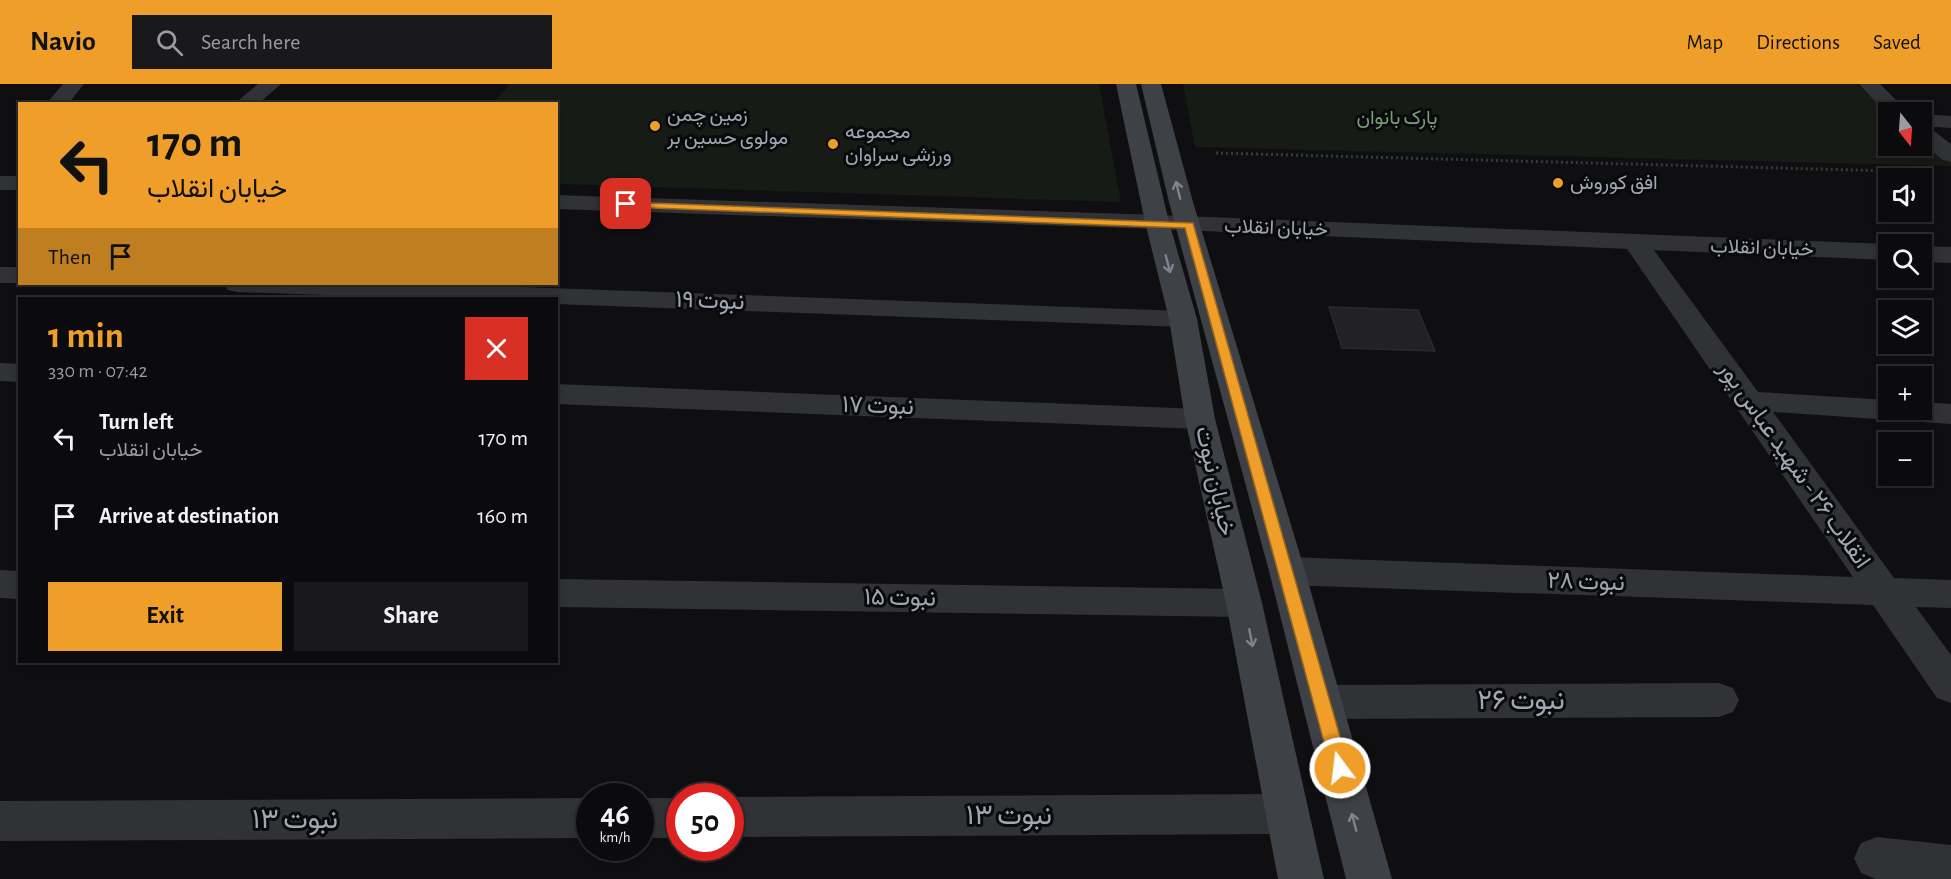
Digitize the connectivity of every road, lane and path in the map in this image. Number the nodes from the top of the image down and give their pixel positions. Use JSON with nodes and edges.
{"nodes":[{"id":1,"x":74,"y":84,"type":"edge"},
{"id":2,"x":271,"y":84,"type":"edge"},
{"id":3,"x":1126,"y":84,"type":"edge"},
{"id":4,"x":1151,"y":84,"type":"edge"},
{"id":5,"x":1869,"y":84,"type":"edge"},
{"id":6,"x":58,"y":102,"type":"edge"},
{"id":7,"x":247,"y":102,"type":"edge"},
{"id":8,"x":1887,"y":102,"type":"edge"},
{"id":9,"x":1932,"y":121,"type":"edge"},
{"id":10,"x":1951,"y":122,"type":"edge"},
{"id":11,"x":1932,"y":146,"type":"edge"},
{"id":12,"x":1215,"y":153,"type":"dead end"},
{"id":13,"x":1945,"y":164,"type":"edge"},
{"id":14,"x":0,"y":183,"type":"edge"},
{"id":15,"x":18,"y":183,"type":"edge"},
{"id":16,"x":558,"y":202,"type":"edge"},
{"id":17,"x":1157,"y":222,"type":"junction"},
{"id":18,"x":1190,"y":225,"type":"junction"},
{"id":19,"x":1636,"y":243,"type":"junction"},
{"id":20,"x":1878,"y":252,"type":"edge"},
{"id":21,"x":1932,"y":254,"type":"edge"},
{"id":22,"x":1951,"y":255,"type":"edge"},
{"id":23,"x":0,"y":274,"type":"edge"},
{"id":24,"x":18,"y":275,"type":"edge"},
{"id":25,"x":264,"y":285,"type":"edge"},
{"id":26,"x":1183,"y":319,"type":"junction"},
{"id":27,"x":0,"y":372,"type":"edge"},
{"id":28,"x":18,"y":373,"type":"edge"},
{"id":29,"x":558,"y":394,"type":"edge"},
{"id":30,"x":1749,"y":401,"type":"junction"},
{"id":31,"x":1951,"y":414,"type":"edge"},
{"id":32,"x":1200,"y":419,"type":"junction"},
{"id":33,"x":1289,"y":579,"type":"junction"},
{"id":34,"x":0,"y":584,"type":"edge"},
{"id":35,"x":18,"y":585,"type":"edge"},
{"id":36,"x":1884,"y":592,"type":"junction"},
{"id":37,"x":558,"y":593,"type":"edge"},
{"id":38,"x":1951,"y":594,"type":"edge"},
{"id":39,"x":1242,"y":595,"type":"junction"},
{"id":40,"x":1951,"y":686,"type":"edge"},
{"id":41,"x":1719,"y":700,"type":"dead end"},
{"id":42,"x":1322,"y":702,"type":"junction"},
{"id":43,"x":1287,"y":814,"type":"junction"},
{"id":44,"x":744,"y":817,"type":"edge"},
{"id":45,"x":576,"y":818,"type":"edge"},
{"id":46,"x":0,"y":821,"type":"edge"},
{"id":47,"x":1877,"y":858,"type":"dead end"},
{"id":48,"x":1951,"y":867,"type":"edge"},
{"id":49,"x":1302,"y":879,"type":"edge"},
{"id":50,"x":1369,"y":879,"type":"edge"}],
"edges":[{"from":1,"to":6,"type":"street"},
{"from":2,"to":7,"type":"street"},
{"from":3,"to":17,"type":"main road","name":"خیابان نبوت"},
{"from":18,"to":4,"type":"main road","name":"خیابان نبوت","one_way":true},
{"from":5,"to":8,"type":"street"},
{"from":9,"to":10,"type":"street"},
{"from":11,"to":13,"type":"street"},
{"from":12,"to":13,"type":"path"},
{"from":14,"to":15,"type":"street"},
{"from":16,"to":17,"type":"street","name":"خیابان انقلاب"},
{"from":17,"to":18,"type":"street","name":"خیابان انقلاب"},
{"from":17,"to":26,"type":"main road","name":"خیابان نبوت","one_way":true},
{"from":18,"to":19,"type":"street","name":"خیابان انقلاب"},
{"from":18,"to":33,"type":"main road","name":"خیابان نبوت"},
{"from":19,"to":20,"type":"street","name":"خیابان انقلاب"},
{"from":19,"to":30,"type":"street","name":"انقلاب ۲۶ - شهید عباس پور"},
{"from":21,"to":22,"type":"street"},
{"from":23,"to":24,"type":"street"},
{"from":25,"to":26,"type":"street","name":"نبوت ۱۹"},
{"from":26,"to":32,"type":"main road","name":"خیابان نبوت"},
{"from":27,"to":28,"type":"street"},
{"from":29,"to":32,"type":"street","name":"نبوت ۱۷"},
{"from":30,"to":31,"type":"street"},
{"from":30,"to":36,"type":"street","name":"انقلاب ۲۶ - شهید عباس پور"},
{"from":32,"to":39,"type":"main road","name":"خیابان نبوت"},
{"from":33,"to":36,"type":"street","name":"نبوت ۲۸"},
{"from":33,"to":39,"type":"main road"},
{"from":33,"to":42,"type":"main road","name":"خیابان نبوت"},
{"from":34,"to":35,"type":"street"},
{"from":36,"to":38,"type":"street","name":"نبوت ۲۸"},
{"from":36,"to":40,"type":"street","name":"انقلاب ۲۶ - شهید عباس پور"},
{"from":37,"to":39,"type":"street","name":"نبوت ۱۵"},
{"from":39,"to":43,"type":"main road","name":"خیابان نبوت","one_way":true},
{"from":41,"to":42,"type":"street","name":"نبوت ۲۶"},
{"from":50,"to":42,"type":"main road","name":"خیابان نبوت","one_way":true},
{"from":43,"to":44,"type":"street","name":"نبوت ۱۳"},
{"from":43,"to":49,"type":"main road","name":"خیابان نبوت"},
{"from":45,"to":46,"type":"street","name":"نبوت ۱۳"},
{"from":47,"to":48,"type":"street"}]}
